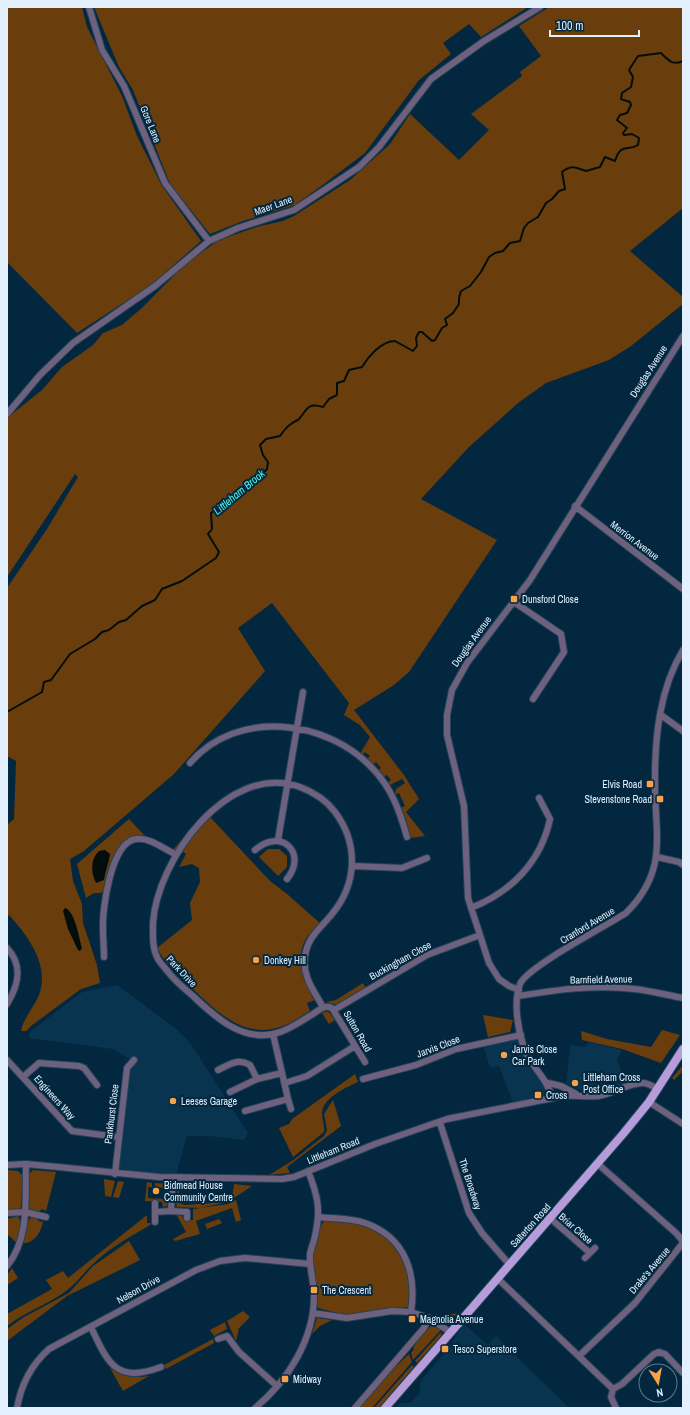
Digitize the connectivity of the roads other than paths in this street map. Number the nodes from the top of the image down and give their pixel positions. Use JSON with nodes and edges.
{"nodes":[{"id":1,"x":89,"y":7,"type":"edge"},
{"id":2,"x":540,"y":7,"type":"edge"},
{"id":3,"x":209,"y":241,"type":"junction"},
{"id":4,"x":683,"y":336,"type":"edge"},
{"id":5,"x":7,"y":414,"type":"edge"},
{"id":6,"x":574,"y":506,"type":"junction"},
{"id":7,"x":683,"y":589,"type":"edge"},
{"id":8,"x":514,"y":602,"type":"junction"},
{"id":9,"x":683,"y":650,"type":"edge"},
{"id":10,"x":302,"y":692,"type":"dead end"},
{"id":11,"x":533,"y":699,"type":"dead end"},
{"id":12,"x":661,"y":715,"type":"junction"},
{"id":13,"x":296,"y":728,"type":"junction"},
{"id":14,"x":683,"y":731,"type":"edge"},
{"id":15,"x":190,"y":763,"type":"dead end"},
{"id":16,"x":288,"y":784,"type":"junction"},
{"id":17,"x":539,"y":798,"type":"dead end"},
{"id":18,"x":407,"y":837,"type":"dead end"},
{"id":19,"x":278,"y":840,"type":"junction"},
{"id":20,"x":255,"y":850,"type":"dead end"},
{"id":21,"x":175,"y":854,"type":"junction"},
{"id":22,"x":657,"y":857,"type":"junction"},
{"id":23,"x":427,"y":858,"type":"dead end"},
{"id":24,"x":683,"y":865,"type":"edge"},
{"id":25,"x":352,"y":866,"type":"junction"},
{"id":26,"x":287,"y":879,"type":"dead end"},
{"id":27,"x":471,"y":908,"type":"junction"},
{"id":28,"x":480,"y":935,"type":"junction"},
{"id":29,"x":7,"y":948,"type":"edge"},
{"id":30,"x":104,"y":957,"type":"dead end"},
{"id":31,"x":518,"y":993,"type":"junction"},
{"id":32,"x":683,"y":998,"type":"edge"},
{"id":33,"x":7,"y":1004,"type":"edge"},
{"id":34,"x":323,"y":1007,"type":"junction"},
{"id":35,"x":334,"y":1010,"type":"junction"},
{"id":36,"x":272,"y":1034,"type":"junction"},
{"id":37,"x":521,"y":1035,"type":"junction"},
{"id":38,"x":356,"y":1046,"type":"junction"},
{"id":39,"x":683,"y":1051,"type":"edge"},
{"id":40,"x":7,"y":1060,"type":"edge"},
{"id":41,"x":134,"y":1060,"type":"dead end"},
{"id":42,"x":365,"y":1062,"type":"dead end"},
{"id":43,"x":218,"y":1070,"type":"dead end"},
{"id":44,"x":282,"y":1073,"type":"junction"},
{"id":45,"x":23,"y":1077,"type":"junction"},
{"id":46,"x":257,"y":1079,"type":"junction"},
{"id":47,"x":363,"y":1079,"type":"dead end"},
{"id":48,"x":285,"y":1082,"type":"junction"},
{"id":49,"x":548,"y":1084,"type":"junction"},
{"id":50,"x":97,"y":1085,"type":"dead end"},
{"id":51,"x":658,"y":1089,"type":"junction"},
{"id":52,"x":230,"y":1092,"type":"dead end"},
{"id":53,"x":576,"y":1094,"type":"junction"},
{"id":54,"x":552,"y":1098,"type":"junction"},
{"id":55,"x":288,"y":1099,"type":"junction"},
{"id":56,"x":649,"y":1102,"type":"junction"},
{"id":57,"x":291,"y":1109,"type":"dead end"},
{"id":58,"x":245,"y":1111,"type":"dead end"},
{"id":59,"x":440,"y":1123,"type":"junction"},
{"id":60,"x":683,"y":1124,"type":"edge"},
{"id":61,"x":118,"y":1137,"type":"junction"},
{"id":62,"x":26,"y":1164,"type":"junction"},
{"id":63,"x":598,"y":1164,"type":"junction"},
{"id":64,"x":7,"y":1165,"type":"edge"},
{"id":65,"x":308,"y":1171,"type":"junction"},
{"id":66,"x":115,"y":1174,"type":"junction"},
{"id":67,"x":173,"y":1177,"type":"junction"},
{"id":68,"x":155,"y":1203,"type":"dead end"},
{"id":69,"x":171,"y":1211,"type":"junction"},
{"id":70,"x":25,"y":1212,"type":"junction"},
{"id":71,"x":155,"y":1212,"type":"junction"},
{"id":72,"x":7,"y":1213,"type":"edge"},
{"id":73,"x":46,"y":1217,"type":"dead end"},
{"id":74,"x":319,"y":1217,"type":"junction"},
{"id":75,"x":187,"y":1218,"type":"dead end"},
{"id":76,"x":550,"y":1218,"type":"junction"},
{"id":77,"x":155,"y":1222,"type":"dead end"},
{"id":78,"x":590,"y":1253,"type":"dead end"},
{"id":79,"x":310,"y":1264,"type":"junction"},
{"id":80,"x":509,"y":1264,"type":"junction"},
{"id":81,"x":7,"y":1266,"type":"edge"},
{"id":82,"x":497,"y":1278,"type":"junction"},
{"id":83,"x":411,"y":1312,"type":"junction"},
{"id":84,"x":313,"y":1313,"type":"junction"},
{"id":85,"x":429,"y":1318,"type":"junction"},
{"id":86,"x":91,"y":1327,"type":"junction"},
{"id":87,"x":450,"y":1332,"type":"junction"},
{"id":88,"x":218,"y":1339,"type":"dead end"},
{"id":89,"x":579,"y":1356,"type":"junction"},
{"id":90,"x":161,"y":1367,"type":"dead end"},
{"id":91,"x":683,"y":1373,"type":"edge"},
{"id":92,"x":277,"y":1386,"type":"junction"},
{"id":93,"x":612,"y":1389,"type":"junction"},
{"id":94,"x":17,"y":1408,"type":"edge"},
{"id":95,"x":255,"y":1408,"type":"edge"},
{"id":96,"x":355,"y":1408,"type":"edge"},
{"id":97,"x":385,"y":1408,"type":"edge"},
{"id":98,"x":616,"y":1408,"type":"edge"}],
"edges":[{"from":1,"to":3,"type":"street","name":"Gore Lane"},
{"from":2,"to":3,"type":"street","name":"Maer Lane"},
{"from":3,"to":5,"type":"street","name":"Maer Lane"},
{"from":4,"to":6,"type":"street","name":"Douglas Avenue"},
{"from":6,"to":7,"type":"street","name":"Merrion Avenue"},
{"from":6,"to":8,"type":"street","name":"Douglas Avenue"},
{"from":8,"to":11,"type":"street"},
{"from":8,"to":27,"type":"street","name":"Douglas Avenue"},
{"from":9,"to":12,"type":"street","name":"Cranford Avenue"},
{"from":10,"to":13,"type":"street"},
{"from":12,"to":14,"type":"street"},
{"from":12,"to":22,"type":"street","name":"Cranford Avenue"},
{"from":13,"to":15,"type":"street"},
{"from":13,"to":16,"type":"street"},
{"from":13,"to":18,"type":"street"},
{"from":16,"to":19,"type":"street"},
{"from":16,"to":21,"type":"street","name":"Park Drive"},
{"from":16,"to":25,"type":"street","name":"Park Drive"},
{"from":17,"to":27,"type":"street"},
{"from":19,"to":20,"type":"street"},
{"from":19,"to":26,"type":"street"},
{"from":21,"to":30,"type":"street"},
{"from":21,"to":36,"type":"street","name":"Park Drive"},
{"from":22,"to":24,"type":"street"},
{"from":22,"to":31,"type":"street","name":"Cranford Avenue"},
{"from":23,"to":25,"type":"street"},
{"from":25,"to":34,"type":"street","name":"Park Drive"},
{"from":27,"to":28,"type":"street","name":"Douglas Avenue"},
{"from":28,"to":31,"type":"street","name":"Douglas Avenue"},
{"from":28,"to":35,"type":"street","name":"Buckingham Close"},
{"from":29,"to":33,"type":"street"},
{"from":31,"to":32,"type":"street","name":"Barnfield Avenue"},
{"from":31,"to":37,"type":"street"},
{"from":34,"to":35,"type":"street"},
{"from":34,"to":36,"type":"street","name":"Park Drive"},
{"from":35,"to":38,"type":"street","name":"Sutton Road"},
{"from":36,"to":44,"type":"street"},
{"from":37,"to":47,"type":"street","name":"Jarvis Close"},
{"from":37,"to":49,"type":"street"},
{"from":38,"to":42,"type":"street","name":"Sutton Road"},
{"from":38,"to":48,"type":"street"},
{"from":39,"to":51,"type":"main road","name":"Salterton Road"},
{"from":40,"to":45,"type":"street","name":"Engineers Way"},
{"from":41,"to":61,"type":"street","name":"Pankhurst Close"},
{"from":43,"to":46,"type":"street"},
{"from":44,"to":46,"type":"street"},
{"from":44,"to":48,"type":"street"},
{"from":45,"to":50,"type":"street"},
{"from":45,"to":61,"type":"street","name":"Engineers Way"},
{"from":46,"to":52,"type":"street"},
{"from":48,"to":55,"type":"street"},
{"from":49,"to":53,"type":"street"},
{"from":49,"to":54,"type":"street"},
{"from":51,"to":53,"type":"street","name":"Littleham Road"},
{"from":51,"to":56,"type":"main road","name":"Salterton Road"},
{"from":53,"to":54,"type":"street","name":"Littleham Road"},
{"from":54,"to":59,"type":"street","name":"Littleham Road"},
{"from":55,"to":57,"type":"street"},
{"from":55,"to":58,"type":"street"},
{"from":56,"to":60,"type":"street"},
{"from":56,"to":63,"type":"main road","name":"Salterton Road"},
{"from":59,"to":65,"type":"street","name":"Littleham Road"},
{"from":59,"to":80,"type":"street","name":"The Broadway"},
{"from":61,"to":66,"type":"street","name":"Pankhurst Close"},
{"from":62,"to":64,"type":"street","name":"Littleham Road"},
{"from":62,"to":66,"type":"street","name":"Littleham Road"},
{"from":62,"to":70,"type":"street"},
{"from":63,"to":76,"type":"main road","name":"Salterton Road"},
{"from":63,"to":89,"type":"street","name":"Drake's Avenue"},
{"from":65,"to":67,"type":"street","name":"Littleham Road"},
{"from":65,"to":74,"type":"street"},
{"from":66,"to":67,"type":"street","name":"Littleham Road"},
{"from":67,"to":69,"type":"street"},
{"from":68,"to":71,"type":"street"},
{"from":69,"to":71,"type":"street"},
{"from":69,"to":75,"type":"street"},
{"from":70,"to":72,"type":"street"},
{"from":70,"to":73,"type":"street"},
{"from":70,"to":81,"type":"street"},
{"from":71,"to":77,"type":"street"},
{"from":74,"to":79,"type":"street"},
{"from":74,"to":83,"type":"street"},
{"from":76,"to":78,"type":"street","name":"Briar Close"},
{"from":76,"to":80,"type":"main road","name":"Salterton Road"},
{"from":79,"to":84,"type":"street"},
{"from":79,"to":86,"type":"street","name":"Nelson Drive"},
{"from":80,"to":82,"type":"main road","name":"Salterton Road"},
{"from":82,"to":87,"type":"main road","name":"Salterton Road"},
{"from":82,"to":89,"type":"street"},
{"from":83,"to":84,"type":"street"},
{"from":83,"to":85,"type":"street"},
{"from":84,"to":92,"type":"street"},
{"from":85,"to":87,"type":"street"},
{"from":85,"to":96,"type":"street"},
{"from":86,"to":90,"type":"street"},
{"from":86,"to":94,"type":"street","name":"Nelson Drive"},
{"from":87,"to":97,"type":"main road","name":"Salterton Road"},
{"from":88,"to":92,"type":"street"},
{"from":89,"to":93,"type":"street"},
{"from":91,"to":93,"type":"street"},
{"from":92,"to":95,"type":"street"},
{"from":93,"to":98,"type":"street"}]}
